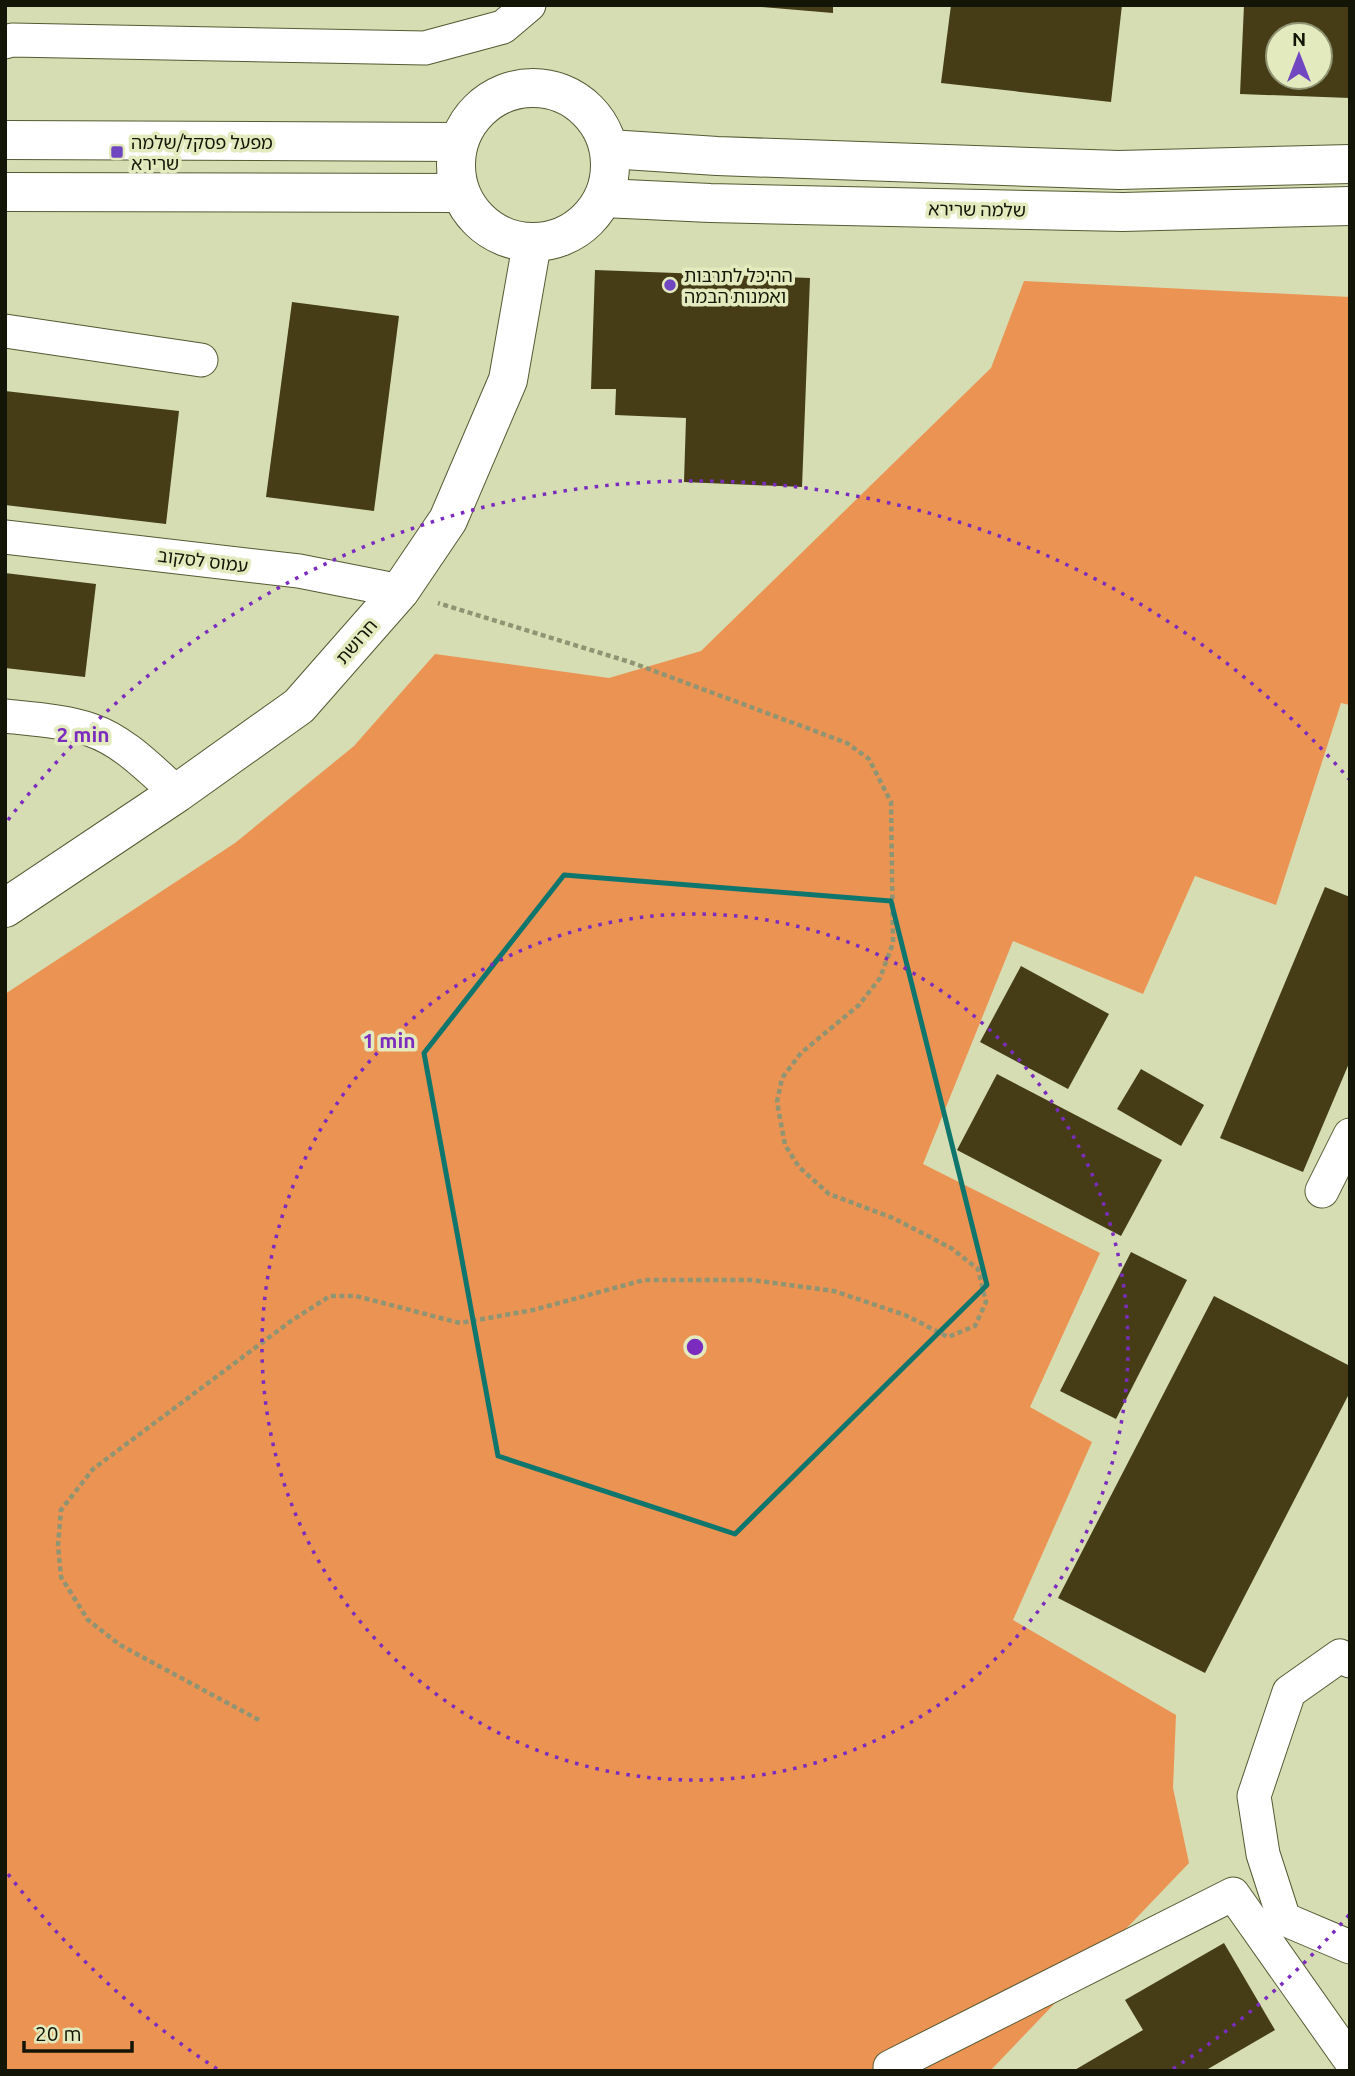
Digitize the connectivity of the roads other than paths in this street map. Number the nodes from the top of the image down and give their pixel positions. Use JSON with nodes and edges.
{"nodes":[{"id":1,"x":529,"y":5,"type":"edge"},
{"id":2,"x":5,"y":42,"type":"edge"},
{"id":3,"x":5,"y":140,"type":"edge"},
{"id":4,"x":458,"y":142,"type":"junction"},
{"id":5,"x":609,"y":149,"type":"junction"},
{"id":6,"x":1350,"y":164,"type":"edge"},
{"id":7,"x":5,"y":192,"type":"edge"},
{"id":8,"x":460,"y":193,"type":"junction"},
{"id":9,"x":604,"y":198,"type":"junction"},
{"id":10,"x":1350,"y":206,"type":"edge"},
{"id":11,"x":532,"y":243,"type":"junction"},
{"id":12,"x":5,"y":331,"type":"edge"},
{"id":13,"x":201,"y":360,"type":"dead end"},
{"id":14,"x":5,"y":537,"type":"edge"},
{"id":15,"x":400,"y":591,"type":"junction"},
{"id":16,"x":5,"y":716,"type":"edge"},
{"id":17,"x":177,"y":793,"type":"junction"},
{"id":18,"x":5,"y":908,"type":"edge"},
{"id":19,"x":1350,"y":1135,"type":"edge"},
{"id":20,"x":1322,"y":1191,"type":"dead end"},
{"id":21,"x":1350,"y":1661,"type":"edge"},
{"id":22,"x":1350,"y":1947,"type":"edge"},
{"id":23,"x":1350,"y":2060,"type":"edge"},
{"id":24,"x":890,"y":2067,"type":"dead end"}],
"edges":[{"from":1,"to":2,"type":"street"},
{"from":3,"to":4,"type":"street"},
{"from":4,"to":5,"type":"street"},
{"from":4,"to":8,"type":"street"},
{"from":5,"to":6,"type":"street"},
{"from":5,"to":9,"type":"street"},
{"from":7,"to":8,"type":"street"},
{"from":8,"to":11,"type":"street"},
{"from":9,"to":10,"type":"street","name":"שלמה שרירא"},
{"from":9,"to":11,"type":"street"},
{"from":11,"to":15,"type":"street","name":"חרושת"},
{"from":12,"to":13,"type":"street"},
{"from":14,"to":15,"type":"street","name":"עמוס לסקוב"},
{"from":15,"to":17,"type":"street","name":"חרושת"},
{"from":16,"to":17,"type":"street"},
{"from":17,"to":18,"type":"street","name":"חרושת"},
{"from":19,"to":20,"type":"street"},
{"from":21,"to":22,"type":"street"},
{"from":23,"to":24,"type":"street"}]}
